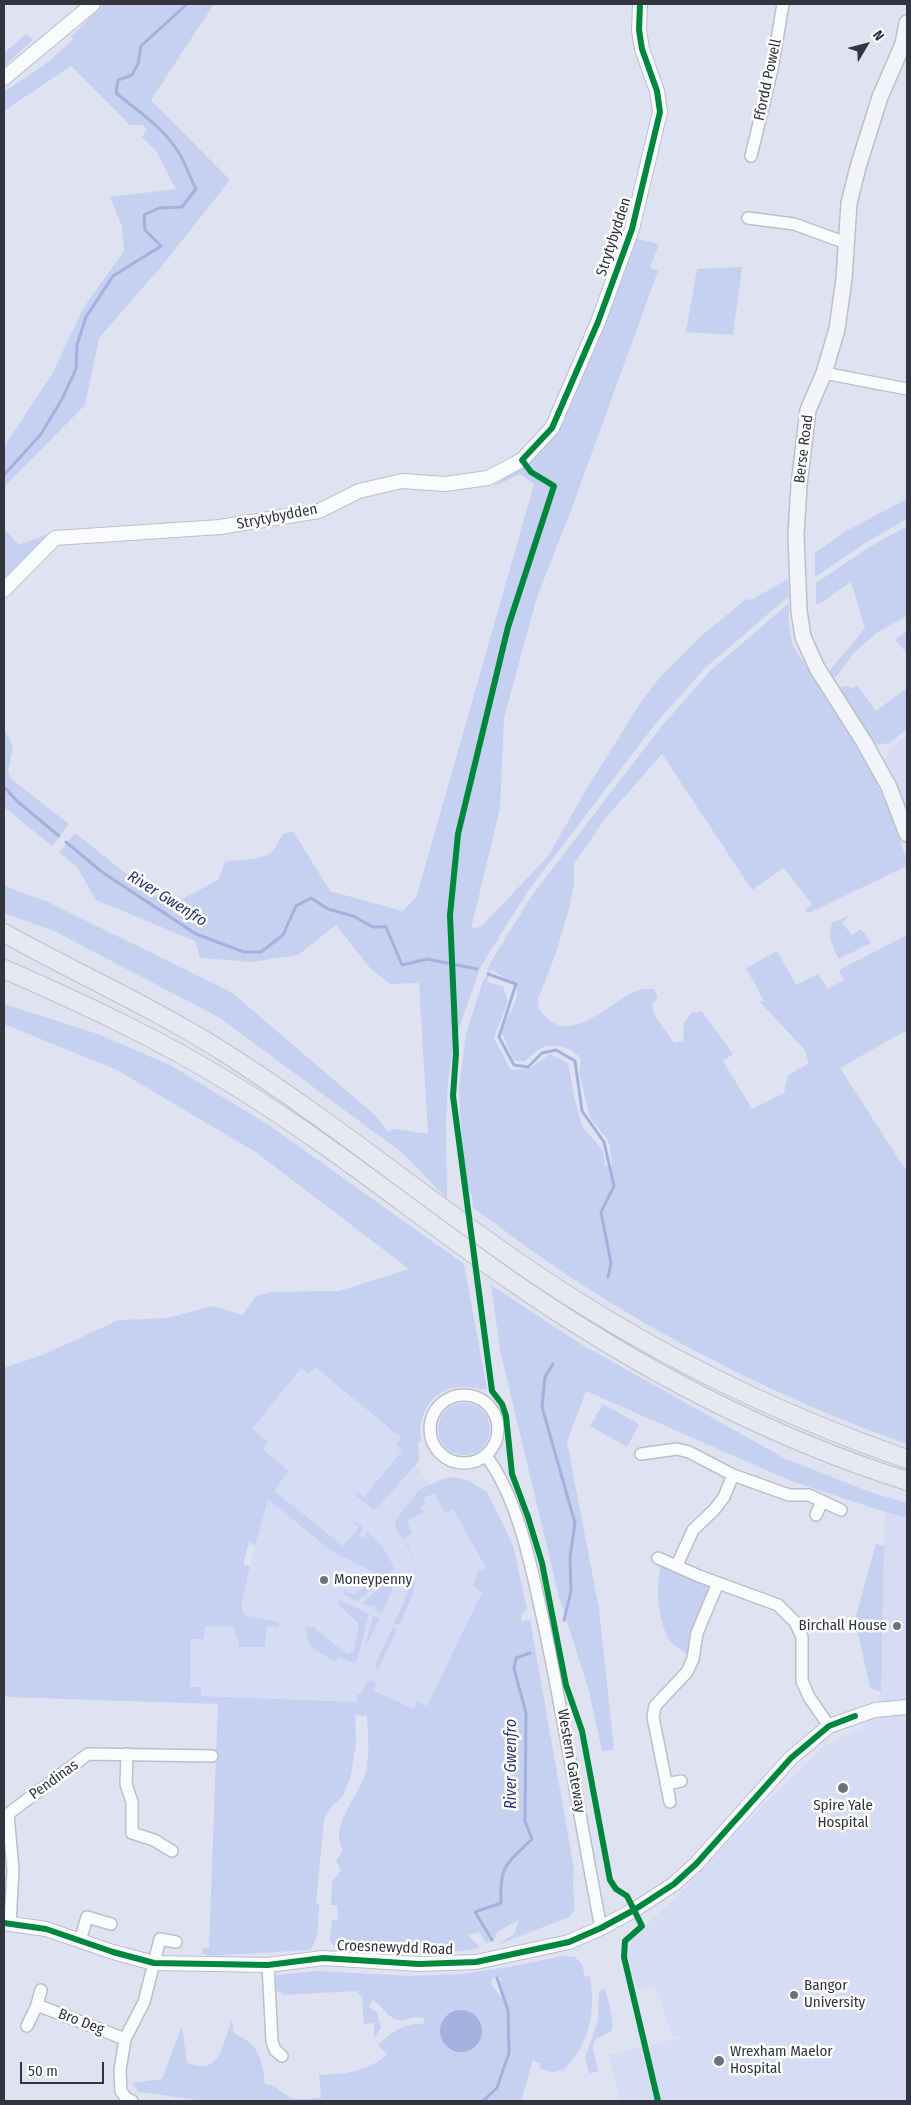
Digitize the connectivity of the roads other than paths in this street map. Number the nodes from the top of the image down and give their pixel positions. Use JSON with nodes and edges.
{"nodes":[{"id":1,"x":93,"y":4,"type":"edge"},
{"id":2,"x":640,"y":4,"type":"edge"},
{"id":3,"x":783,"y":4,"type":"edge"},
{"id":4,"x":907,"y":23,"type":"edge"},
{"id":5,"x":4,"y":78,"type":"edge"},
{"id":6,"x":751,"y":156,"type":"dead end"},
{"id":7,"x":748,"y":218,"type":"dead end"},
{"id":8,"x":846,"y":242,"type":"junction"},
{"id":9,"x":824,"y":373,"type":"junction"},
{"id":10,"x":907,"y":389,"type":"edge"},
{"id":11,"x":4,"y":590,"type":"edge"},
{"id":12,"x":907,"y":834,"type":"edge"},
{"id":13,"x":4,"y":933,"type":"edge"},
{"id":14,"x":4,"y":947,"type":"edge"},
{"id":15,"x":65,"y":967,"type":"junction"},
{"id":16,"x":4,"y":969,"type":"edge"},
{"id":17,"x":4,"y":982,"type":"edge"},
{"id":18,"x":50,"y":989,"type":"junction"},
{"id":19,"x":641,"y":1454,"type":"dead end"},
{"id":20,"x":486,"y":1456,"type":"junction"},
{"id":21,"x":907,"y":1459,"type":"edge"},
{"id":22,"x":733,"y":1475,"type":"junction"},
{"id":23,"x":907,"y":1481,"type":"edge"},
{"id":24,"x":822,"y":1501,"type":"junction"},
{"id":25,"x":841,"y":1510,"type":"dead end"},
{"id":26,"x":816,"y":1514,"type":"dead end"},
{"id":27,"x":658,"y":1558,"type":"dead end"},
{"id":28,"x":677,"y":1566,"type":"junction"},
{"id":29,"x":718,"y":1583,"type":"junction"},
{"id":30,"x":907,"y":1707,"type":"edge"},
{"id":31,"x":829,"y":1726,"type":"junction"},
{"id":32,"x":127,"y":1754,"type":"junction"},
{"id":33,"x":212,"y":1756,"type":"dead end"},
{"id":34,"x":682,"y":1781,"type":"dead end"},
{"id":35,"x":666,"y":1784,"type":"junction"},
{"id":36,"x":670,"y":1802,"type":"dead end"},
{"id":37,"x":6,"y":1813,"type":"edge"},
{"id":38,"x":172,"y":1851,"type":"dead end"},
{"id":39,"x":7,"y":1923,"type":"edge"},
{"id":40,"x":111,"y":1924,"type":"dead end"},
{"id":41,"x":601,"y":1928,"type":"junction"},
{"id":42,"x":80,"y":1941,"type":"junction"},
{"id":43,"x":176,"y":1942,"type":"dead end"},
{"id":44,"x":154,"y":1963,"type":"junction"},
{"id":45,"x":268,"y":1965,"type":"junction"},
{"id":46,"x":41,"y":1990,"type":"dead end"},
{"id":47,"x":36,"y":2005,"type":"junction"},
{"id":48,"x":27,"y":2026,"type":"dead end"},
{"id":49,"x":124,"y":2039,"type":"junction"},
{"id":50,"x":282,"y":2056,"type":"dead end"},
{"id":51,"x":132,"y":2101,"type":"edge"}],
"edges":[{"from":1,"to":5,"type":"street"},
{"from":2,"to":11,"type":"street","name":"Strytybydden"},
{"from":3,"to":6,"type":"street","name":"Ffordd Powell"},
{"from":4,"to":8,"type":"main road","name":"Berse Road"},
{"from":7,"to":8,"type":"street"},
{"from":8,"to":9,"type":"main road","name":"Berse Road"},
{"from":9,"to":10,"type":"street"},
{"from":9,"to":12,"type":"main road","name":"Berse Road"},
{"from":13,"to":15,"type":"highway"},
{"from":14,"to":15,"type":"highway"},
{"from":15,"to":21,"type":"highway"},
{"from":16,"to":18,"type":"highway"},
{"from":17,"to":18,"type":"highway"},
{"from":18,"to":23,"type":"highway"},
{"from":19,"to":22,"type":"street"},
{"from":20,"to":20,"type":"street"},
{"from":20,"to":41,"type":"street","name":"Western Gateway"},
{"from":22,"to":24,"type":"street"},
{"from":22,"to":28,"type":"street"},
{"from":24,"to":25,"type":"street"},
{"from":24,"to":26,"type":"street"},
{"from":27,"to":28,"type":"street"},
{"from":28,"to":29,"type":"street"},
{"from":29,"to":31,"type":"street"},
{"from":29,"to":35,"type":"street"},
{"from":30,"to":31,"type":"street","name":"Croesnewydd Road"},
{"from":31,"to":41,"type":"street","name":"Croesnewydd Road"},
{"from":32,"to":33,"type":"street","name":"Pendinas"},
{"from":32,"to":37,"type":"street","name":"Pendinas"},
{"from":32,"to":38,"type":"street"},
{"from":34,"to":35,"type":"street"},
{"from":35,"to":36,"type":"street"},
{"from":37,"to":39,"type":"street","name":"Pendinas"},
{"from":39,"to":42,"type":"street","name":"Croesnewydd Road"},
{"from":40,"to":42,"type":"street"},
{"from":41,"to":45,"type":"street","name":"Croesnewydd Road"},
{"from":42,"to":44,"type":"street","name":"Croesnewydd Road"},
{"from":43,"to":44,"type":"street"},
{"from":44,"to":45,"type":"street","name":"Croesnewydd Road"},
{"from":44,"to":49,"type":"street"},
{"from":45,"to":50,"type":"street"},
{"from":46,"to":47,"type":"street"},
{"from":47,"to":48,"type":"street"},
{"from":47,"to":49,"type":"street","name":"Bro Deg"},
{"from":49,"to":51,"type":"street"}]}
